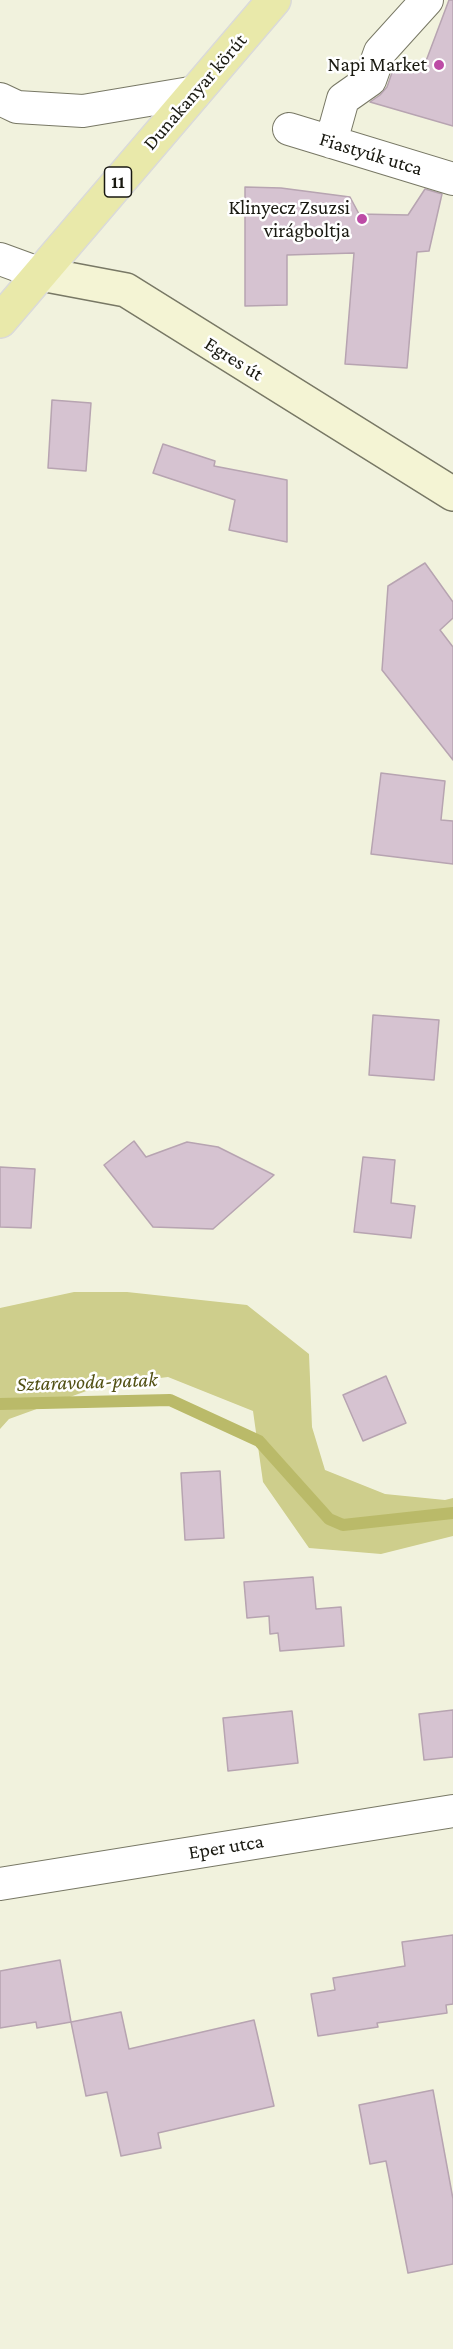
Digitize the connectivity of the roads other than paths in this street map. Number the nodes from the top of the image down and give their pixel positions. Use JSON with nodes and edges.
{"nodes":[{"id":1,"x":274,"y":0,"type":"edge"},
{"id":2,"x":427,"y":0,"type":"edge"},
{"id":3,"x":196,"y":92,"type":"junction"},
{"id":4,"x":0,"y":99,"type":"edge"},
{"id":5,"x":290,"y":129,"type":"dead end"},
{"id":6,"x":331,"y":142,"type":"junction"},
{"id":7,"x":453,"y":179,"type":"edge"},
{"id":8,"x":0,"y":259,"type":"edge"},
{"id":9,"x":41,"y":274,"type":"junction"},
{"id":10,"x":0,"y":321,"type":"edge"},
{"id":11,"x":453,"y":494,"type":"edge"},
{"id":12,"x":453,"y":1811,"type":"edge"},
{"id":13,"x":0,"y":1884,"type":"edge"}],
"edges":[{"from":1,"to":3,"type":"main road","name":"Dunakanyar körút","number":"11"},
{"from":2,"to":6,"type":"street"},
{"from":3,"to":4,"type":"street"},
{"from":3,"to":9,"type":"main road","name":"Dunakanyar körút","number":"11"},
{"from":5,"to":6,"type":"street","name":"Fiastyúk utca"},
{"from":6,"to":7,"type":"street","name":"Fiastyúk utca"},
{"from":8,"to":9,"type":"street","name":"Egres út"},
{"from":9,"to":10,"type":"main road","name":"Dunakanyar körút","number":"11"},
{"from":9,"to":11,"type":"street","name":"Egres út"},
{"from":12,"to":13,"type":"street","name":"Eper utca"}]}
